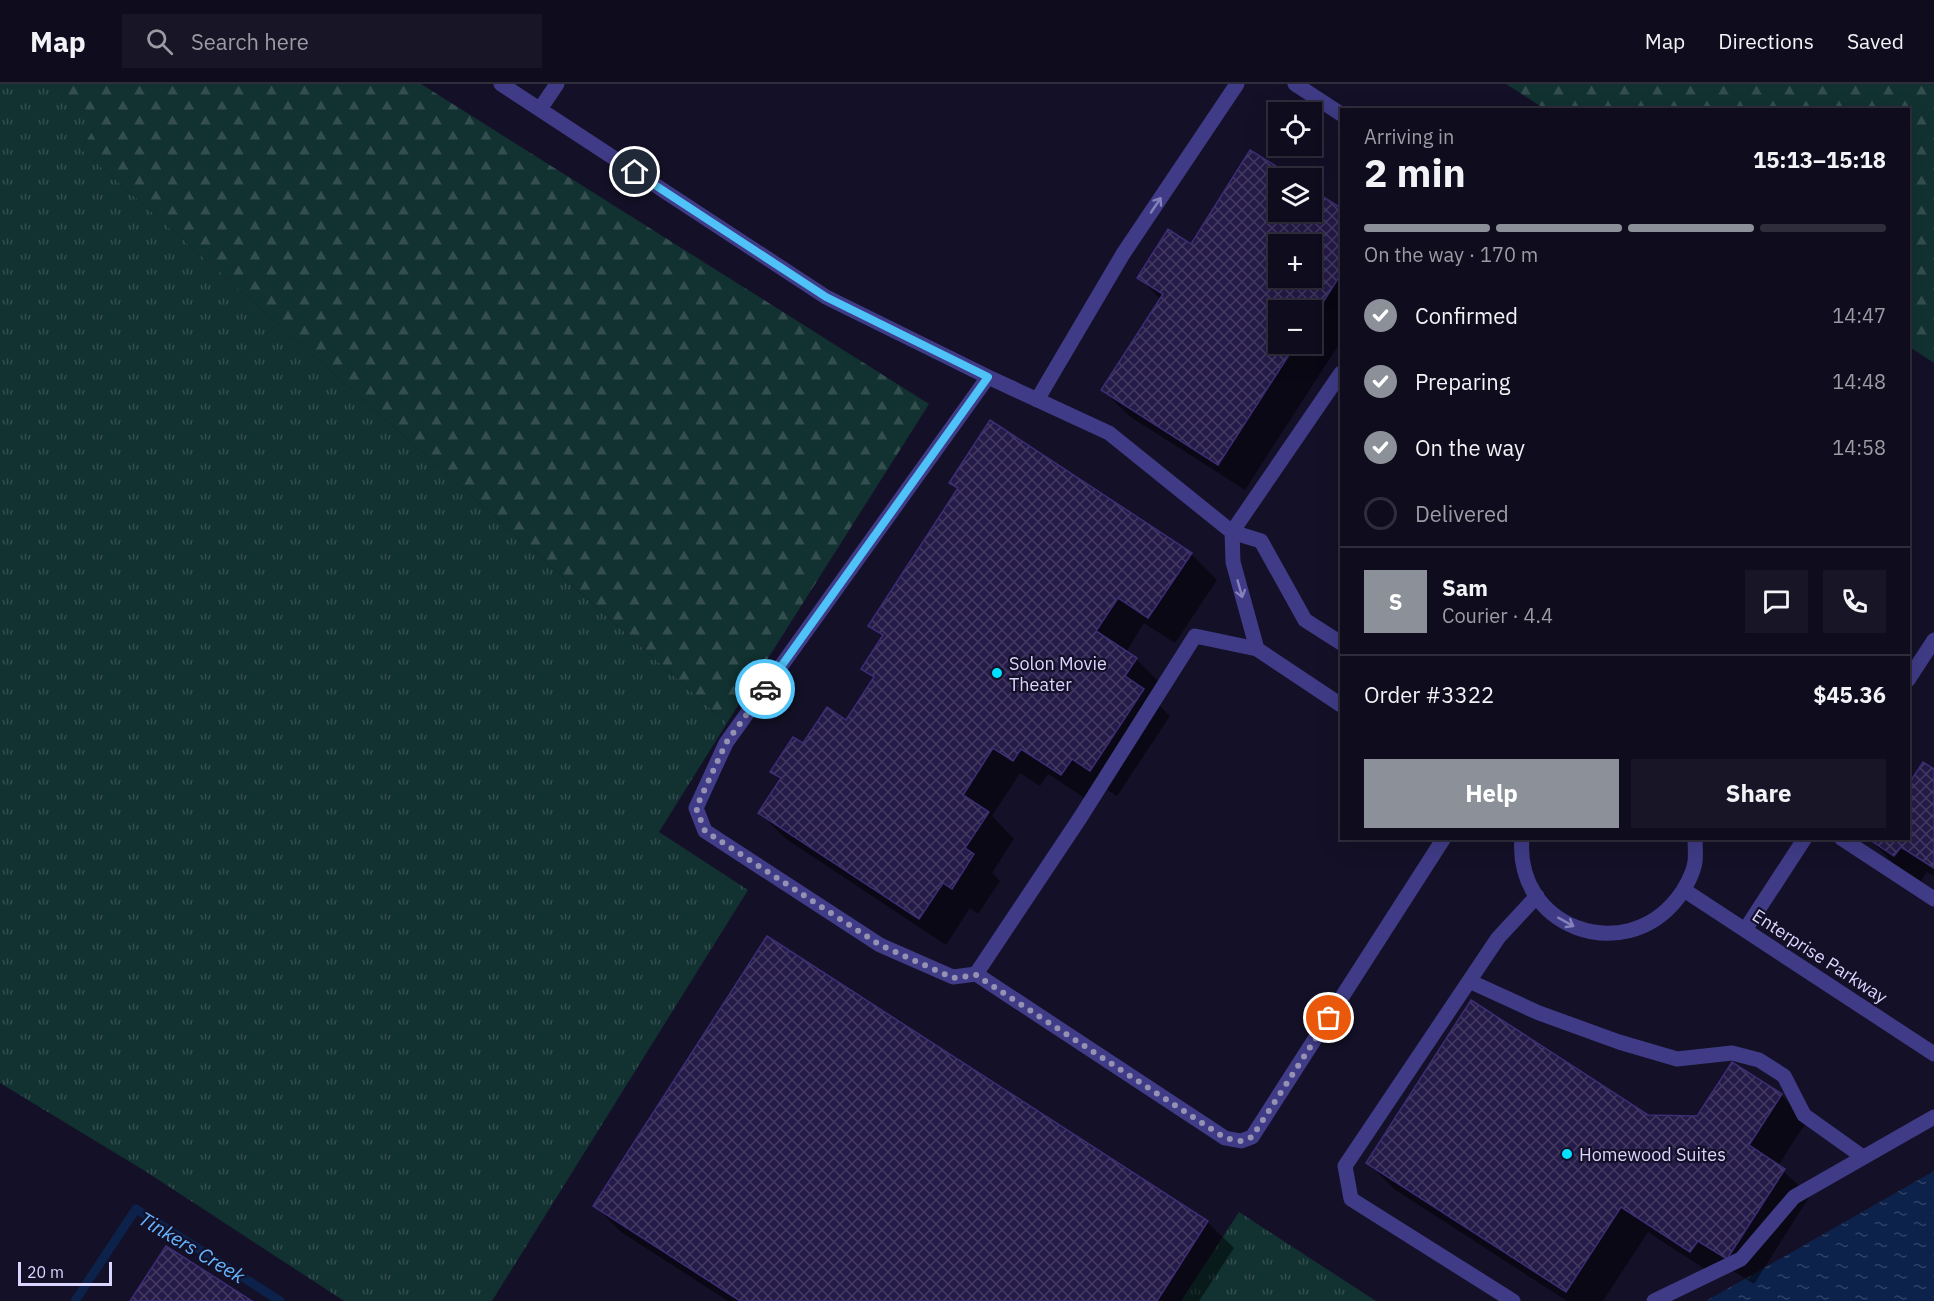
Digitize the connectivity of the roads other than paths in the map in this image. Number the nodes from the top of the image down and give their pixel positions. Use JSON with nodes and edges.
{"nodes":[{"id":1,"x":501,"y":84,"type":"edge"},
{"id":2,"x":557,"y":84,"type":"edge"},
{"id":3,"x":1237,"y":84,"type":"edge"},
{"id":4,"x":1295,"y":84,"type":"edge"},
{"id":5,"x":540,"y":109,"type":"junction"},
{"id":6,"x":1340,"y":113,"type":"edge"},
{"id":7,"x":1340,"y":374,"type":"edge"},
{"id":8,"x":988,"y":377,"type":"junction"},
{"id":9,"x":1037,"y":400,"type":"junction"},
{"id":10,"x":1232,"y":532,"type":"junction"},
{"id":11,"x":1934,"y":640,"type":"edge"},
{"id":12,"x":1340,"y":641,"type":"edge"},
{"id":13,"x":1257,"y":650,"type":"junction"},
{"id":14,"x":1910,"y":677,"type":"edge"},
{"id":15,"x":1340,"y":704,"type":"edge"},
{"id":16,"x":1443,"y":840,"type":"edge"},
{"id":17,"x":1522,"y":840,"type":"edge"},
{"id":18,"x":1695,"y":840,"type":"edge"},
{"id":19,"x":1804,"y":840,"type":"edge"},
{"id":20,"x":1844,"y":840,"type":"edge"},
{"id":21,"x":1684,"y":890,"type":"junction"},
{"id":22,"x":1537,"y":896,"type":"junction"},
{"id":23,"x":1934,"y":899,"type":"edge"},
{"id":24,"x":1745,"y":930,"type":"junction"},
{"id":25,"x":976,"y":975,"type":"junction"},
{"id":26,"x":1469,"y":981,"type":"junction"},
{"id":27,"x":1934,"y":1054,"type":"edge"},
{"id":28,"x":1934,"y":1117,"type":"edge"},
{"id":29,"x":1863,"y":1157,"type":"junction"},
{"id":30,"x":1513,"y":1301,"type":"edge"},
{"id":31,"x":1654,"y":1301,"type":"edge"}],
"edges":[{"from":1,"to":5,"type":"street"},
{"from":2,"to":5,"type":"street"},
{"from":9,"to":3,"type":"street","one_way":true},
{"from":4,"to":6,"type":"street"},
{"from":5,"to":8,"type":"street"},
{"from":7,"to":10,"type":"street"},
{"from":8,"to":9,"type":"street"},
{"from":8,"to":25,"type":"street"},
{"from":9,"to":10,"type":"street"},
{"from":10,"to":12,"type":"street"},
{"from":10,"to":13,"type":"street","one_way":true},
{"from":11,"to":14,"type":"street"},
{"from":13,"to":15,"type":"street"},
{"from":13,"to":25,"type":"street"},
{"from":16,"to":25,"type":"street"},
{"from":17,"to":22,"type":"street"},
{"from":18,"to":21,"type":"street"},
{"from":19,"to":24,"type":"street"},
{"from":20,"to":23,"type":"street"},
{"from":22,"to":21,"type":"street","one_way":true},
{"from":21,"to":24,"type":"street","name":"Enterprise Parkway"},
{"from":22,"to":26,"type":"street"},
{"from":24,"to":27,"type":"street","name":"Enterprise Parkway"},
{"from":26,"to":29,"type":"street"},
{"from":26,"to":30,"type":"street"},
{"from":28,"to":29,"type":"street"},
{"from":29,"to":31,"type":"street"}]}
